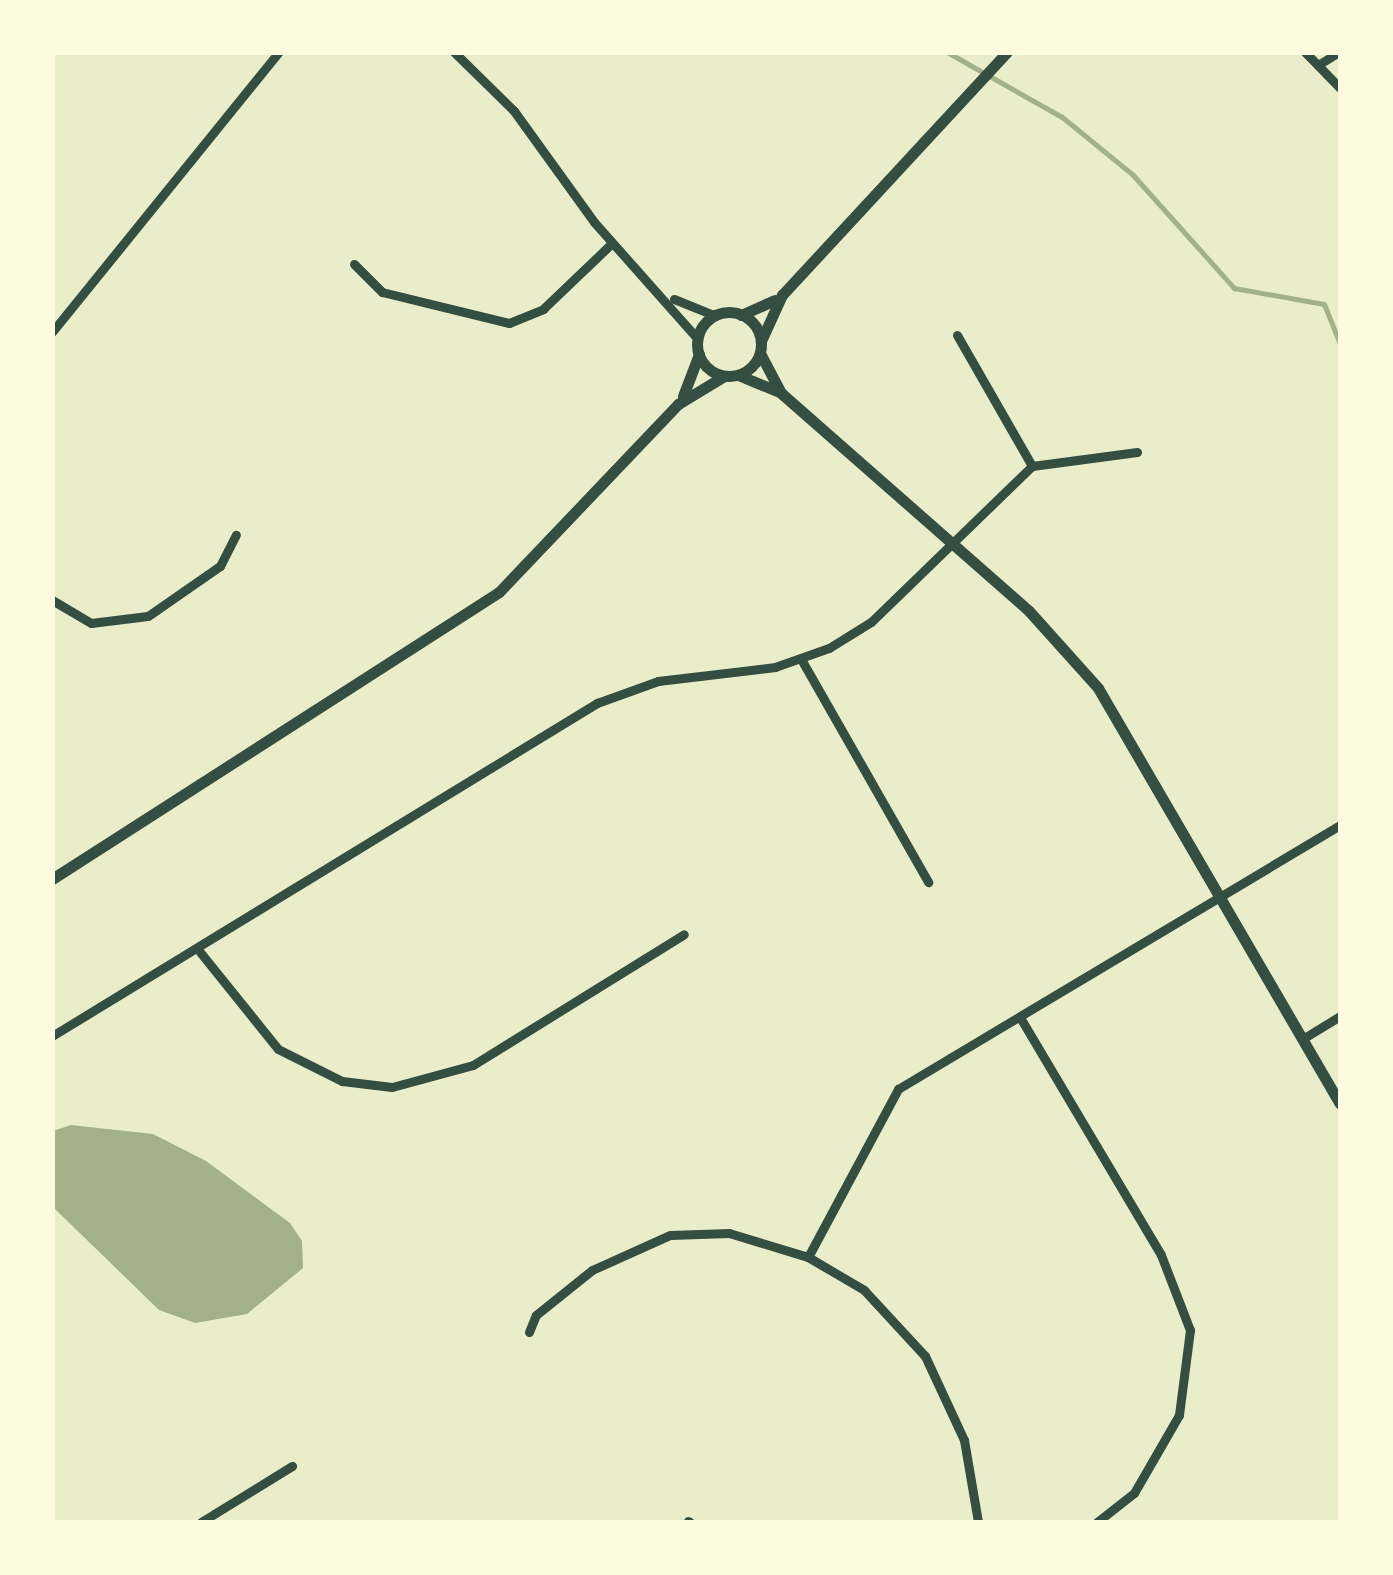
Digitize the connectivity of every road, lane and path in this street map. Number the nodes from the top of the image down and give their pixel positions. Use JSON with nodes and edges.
{"nodes":[{"id":1,"x":279,"y":52,"type":"edge"},
{"id":2,"x":454,"y":52,"type":"edge"},
{"id":3,"x":1007,"y":52,"type":"edge"},
{"id":4,"x":1305,"y":52,"type":"edge"},
{"id":5,"x":1338,"y":52,"type":"edge"},
{"id":6,"x":1318,"y":65,"type":"junction"},
{"id":7,"x":1340,"y":88,"type":"edge"},
{"id":8,"x":612,"y":243,"type":"junction"},
{"id":9,"x":354,"y":264,"type":"dead end"},
{"id":10,"x":782,"y":295,"type":"junction"},
{"id":11,"x":668,"y":296,"type":"junction"},
{"id":12,"x":741,"y":314,"type":"junction"},
{"id":13,"x":716,"y":316,"type":"junction"},
{"id":14,"x":52,"y":332,"type":"edge"},
{"id":15,"x":957,"y":334,"type":"dead end"},
{"id":16,"x":698,"y":340,"type":"junction"},
{"id":17,"x":760,"y":347,"type":"junction"},
{"id":18,"x":699,"y":354,"type":"junction"},
{"id":19,"x":738,"y":375,"type":"junction"},
{"id":20,"x":724,"y":376,"type":"junction"},
{"id":21,"x":781,"y":393,"type":"junction"},
{"id":22,"x":678,"y":404,"type":"junction"},
{"id":23,"x":1137,"y":452,"type":"dead end"},
{"id":24,"x":1032,"y":466,"type":"junction"},
{"id":25,"x":236,"y":535,"type":"dead end"},
{"id":26,"x":947,"y":541,"type":"junction"},
{"id":27,"x":52,"y":600,"type":"edge"},
{"id":28,"x":801,"y":660,"type":"junction"},
{"id":29,"x":1340,"y":824,"type":"edge"},
{"id":30,"x":53,"y":877,"type":"edge"},
{"id":31,"x":928,"y":882,"type":"dead end"},
{"id":32,"x":1221,"y":896,"type":"junction"},
{"id":33,"x":684,"y":934,"type":"dead end"},
{"id":34,"x":200,"y":952,"type":"junction"},
{"id":35,"x":1340,"y":1016,"type":"edge"},
{"id":36,"x":1021,"y":1019,"type":"junction"},
{"id":37,"x":52,"y":1036,"type":"edge"},
{"id":38,"x":1304,"y":1038,"type":"junction"},
{"id":39,"x":1340,"y":1104,"type":"edge"},
{"id":40,"x":808,"y":1257,"type":"junction"},
{"id":41,"x":529,"y":1332,"type":"dead end"},
{"id":42,"x":292,"y":1466,"type":"dead end"},
{"id":43,"x":200,"y":1522,"type":"edge"},
{"id":44,"x":978,"y":1522,"type":"edge"},
{"id":45,"x":1097,"y":1522,"type":"edge"}],
"edges":[{"from":1,"to":14,"type":"street"},
{"from":2,"to":8,"type":"street"},
{"from":3,"to":10,"type":"street"},
{"from":4,"to":6,"type":"street"},
{"from":5,"to":6,"type":"street"},
{"from":6,"to":7,"type":"street"},
{"from":8,"to":9,"type":"street"},
{"from":8,"to":11,"type":"street"},
{"from":10,"to":12,"type":"street"},
{"from":10,"to":17,"type":"street"},
{"from":11,"to":13,"type":"street"},
{"from":11,"to":16,"type":"street"},
{"from":12,"to":13,"type":"street"},
{"from":12,"to":17,"type":"street"},
{"from":13,"to":16,"type":"street"},
{"from":15,"to":24,"type":"street"},
{"from":16,"to":18,"type":"street"},
{"from":17,"to":19,"type":"street"},
{"from":17,"to":21,"type":"street"},
{"from":18,"to":20,"type":"street"},
{"from":18,"to":22,"type":"street"},
{"from":19,"to":20,"type":"street"},
{"from":19,"to":21,"type":"street"},
{"from":20,"to":22,"type":"street"},
{"from":21,"to":26,"type":"street"},
{"from":22,"to":30,"type":"street"},
{"from":23,"to":24,"type":"street"},
{"from":24,"to":26,"type":"street"},
{"from":25,"to":27,"type":"street"},
{"from":26,"to":28,"type":"street"},
{"from":26,"to":32,"type":"street"},
{"from":28,"to":31,"type":"street"},
{"from":28,"to":34,"type":"street"},
{"from":29,"to":32,"type":"street"},
{"from":32,"to":36,"type":"street"},
{"from":32,"to":38,"type":"street"},
{"from":33,"to":34,"type":"street"},
{"from":34,"to":37,"type":"street"},
{"from":35,"to":38,"type":"street"},
{"from":36,"to":40,"type":"street"},
{"from":36,"to":45,"type":"street"},
{"from":38,"to":39,"type":"street"},
{"from":40,"to":41,"type":"street"},
{"from":40,"to":44,"type":"street"},
{"from":42,"to":43,"type":"street"}]}
